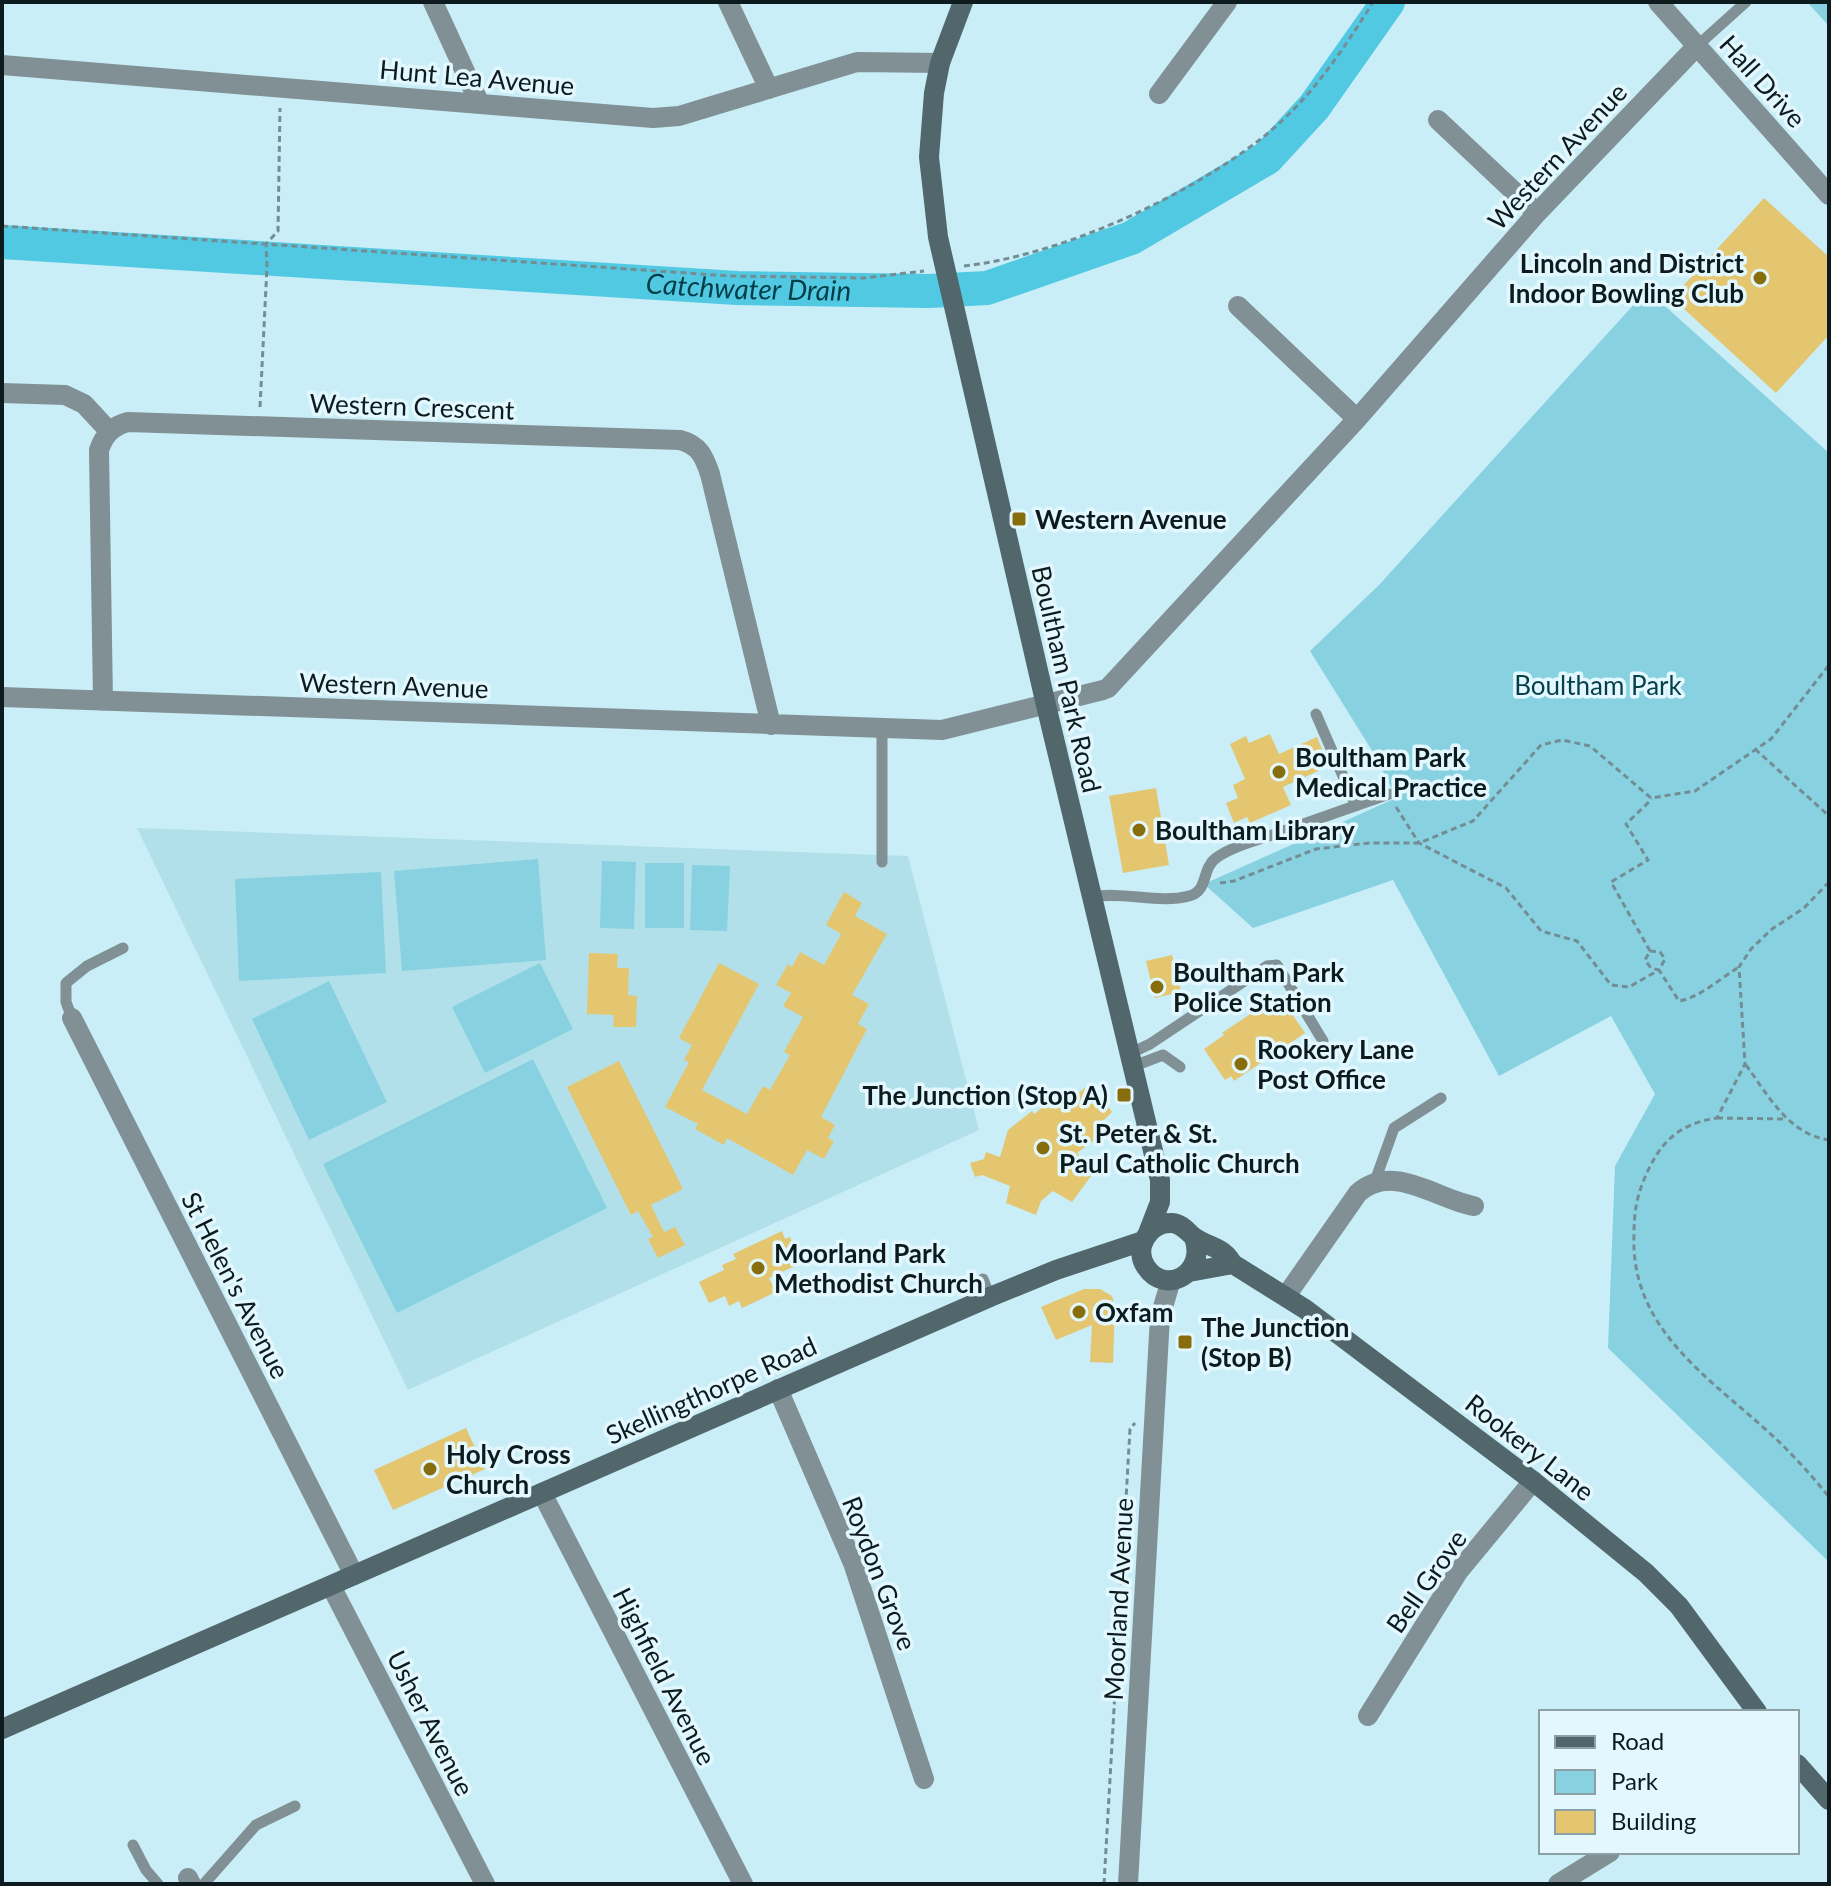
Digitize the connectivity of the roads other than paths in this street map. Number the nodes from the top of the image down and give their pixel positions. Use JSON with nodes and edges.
{"nodes":[{"id":1,"x":433,"y":2,"type":"edge"},
{"id":2,"x":728,"y":2,"type":"edge"},
{"id":3,"x":963,"y":2,"type":"edge"},
{"id":4,"x":1227,"y":2,"type":"edge"},
{"id":5,"x":1658,"y":2,"type":"edge"},
{"id":6,"x":1746,"y":2,"type":"edge"},
{"id":7,"x":1697,"y":46,"type":"junction"},
{"id":8,"x":940,"y":63,"type":"junction"},
{"id":9,"x":2,"y":65,"type":"edge"},
{"id":10,"x":769,"y":89,"type":"junction"},
{"id":11,"x":1159,"y":94,"type":"dead end"},
{"id":12,"x":479,"y":102,"type":"junction"},
{"id":13,"x":1438,"y":120,"type":"dead end"},
{"id":14,"x":1829,"y":195,"type":"edge"},
{"id":15,"x":1537,"y":213,"type":"junction"},
{"id":16,"x":1238,"y":306,"type":"dead end"},
{"id":17,"x":2,"y":393,"type":"edge"},
{"id":18,"x":1357,"y":419,"type":"junction"},
{"id":19,"x":109,"y":431,"type":"junction"},
{"id":20,"x":2,"y":697,"type":"edge"},
{"id":21,"x":103,"y":701,"type":"junction"},
{"id":22,"x":1046,"y":705,"type":"junction"},
{"id":23,"x":1316,"y":714,"type":"dead end"},
{"id":24,"x":771,"y":725,"type":"junction"},
{"id":25,"x":882,"y":728,"type":"junction"},
{"id":26,"x":1389,"y":794,"type":"dead end"},
{"id":27,"x":1356,"y":806,"type":"junction"},
{"id":28,"x":882,"y":862,"type":"dead end"},
{"id":29,"x":1091,"y":897,"type":"junction"},
{"id":30,"x":123,"y":948,"type":"dead end"},
{"id":31,"x":72,"y":1018,"type":"joint"},
{"id":32,"x":1323,"y":1041,"type":"dead end"},
{"id":33,"x":1133,"y":1060,"type":"junction"},
{"id":34,"x":1180,"y":1067,"type":"dead end"},
{"id":35,"x":1441,"y":1098,"type":"dead end"},
{"id":36,"x":1160,"y":1180,"type":"junction"},
{"id":37,"x":1375,"y":1181,"type":"junction"},
{"id":38,"x":1474,"y":1206,"type":"dead end"},
{"id":39,"x":1187,"y":1231,"type":"junction"},
{"id":40,"x":1145,"y":1251,"type":"junction"},
{"id":41,"x":1233,"y":1264,"type":"junction"},
{"id":42,"x":1180,"y":1276,"type":"junction"},
{"id":43,"x":1286,"y":1296,"type":"junction"},
{"id":44,"x":1160,"y":1317,"type":"junction"},
{"id":45,"x":778,"y":1389,"type":"junction"},
{"id":46,"x":1533,"y":1481,"type":"junction"},
{"id":47,"x":542,"y":1493,"type":"junction"},
{"id":48,"x":354,"y":1575,"type":"junction"},
{"id":49,"x":331,"y":1586,"type":"junction"},
{"id":50,"x":1756,"y":1710,"type":"edge"},
{"id":51,"x":1368,"y":1716,"type":"dead end"},
{"id":52,"x":2,"y":1729,"type":"edge"},
{"id":53,"x":1799,"y":1766,"type":"edge"},
{"id":54,"x":924,"y":1779,"type":"dead end"},
{"id":55,"x":1829,"y":1800,"type":"edge"},
{"id":56,"x":295,"y":1806,"type":"dead end"},
{"id":57,"x":133,"y":1845,"type":"dead end"},
{"id":58,"x":1607,"y":1854,"type":"edge"},
{"id":59,"x":194,"y":1882,"type":"edge"},
{"id":60,"x":158,"y":1884,"type":"edge"},
{"id":61,"x":485,"y":1884,"type":"edge"},
{"id":62,"x":743,"y":1884,"type":"edge"},
{"id":63,"x":1128,"y":1884,"type":"edge"},
{"id":64,"x":1558,"y":1884,"type":"edge"}],
"edges":[{"from":1,"to":12,"type":"street"},
{"from":2,"to":10,"type":"street"},
{"from":3,"to":8,"type":"street","name":"Boultham Park Road"},
{"from":4,"to":11,"type":"street"},
{"from":5,"to":7,"type":"street","name":"Hall Drive"},
{"from":6,"to":7,"type":"lane"},
{"from":7,"to":14,"type":"street","name":"Hall Drive"},
{"from":7,"to":15,"type":"street","name":"Western Avenue"},
{"from":8,"to":10,"type":"street","name":"Hunt Lea Avenue"},
{"from":8,"to":22,"type":"street","name":"Boultham Park Road"},
{"from":9,"to":12,"type":"street","name":"Hunt Lea Avenue"},
{"from":10,"to":12,"type":"street","name":"Hunt Lea Avenue"},
{"from":13,"to":15,"type":"street"},
{"from":15,"to":18,"type":"street","name":"Western Avenue"},
{"from":16,"to":18,"type":"street"},
{"from":17,"to":19,"type":"street"},
{"from":18,"to":22,"type":"street","name":"Western Avenue"},
{"from":19,"to":21,"type":"street"},
{"from":19,"to":24,"type":"street","name":"Western Crescent"},
{"from":20,"to":21,"type":"street","name":"Western Avenue"},
{"from":21,"to":24,"type":"street","name":"Western Avenue"},
{"from":22,"to":25,"type":"street","name":"Western Avenue"},
{"from":22,"to":29,"type":"street","name":"Boultham Park Road"},
{"from":23,"to":27,"type":"lane"},
{"from":24,"to":25,"type":"street","name":"Western Avenue"},
{"from":25,"to":28,"type":"lane"},
{"from":26,"to":27,"type":"lane"},
{"from":27,"to":29,"type":"lane"},
{"from":29,"to":33,"type":"street","name":"Boultham Park Road"},
{"from":30,"to":31,"type":"lane"},
{"from":31,"to":48,"type":"street","name":"St Helen's Avenue"},
{"from":32,"to":33,"type":"lane"},
{"from":33,"to":34,"type":"lane"},
{"from":33,"to":36,"type":"street","name":"Boultham Park Road"},
{"from":35,"to":37,"type":"lane"},
{"from":36,"to":39,"type":"street"},
{"from":36,"to":40,"type":"street"},
{"from":37,"to":38,"type":"street"},
{"from":37,"to":43,"type":"street"},
{"from":39,"to":40,"type":"street"},
{"from":39,"to":41,"type":"street","name":"Rookery Lane"},
{"from":39,"to":42,"type":"street"},
{"from":40,"to":42,"type":"street"},
{"from":40,"to":44,"type":"street","name":"Moorland Avenue"},
{"from":40,"to":45,"type":"street","name":"Skellingthorpe Road"},
{"from":41,"to":42,"type":"street"},
{"from":41,"to":43,"type":"street","name":"Rookery Lane"},
{"from":42,"to":44,"type":"street","name":"Moorland Avenue"},
{"from":43,"to":46,"type":"street","name":"Rookery Lane"},
{"from":44,"to":63,"type":"street","name":"Moorland Avenue"},
{"from":45,"to":47,"type":"street","name":"Skellingthorpe Road"},
{"from":45,"to":54,"type":"street","name":"Roydon Grove"},
{"from":46,"to":50,"type":"street","name":"Rookery Lane"},
{"from":46,"to":51,"type":"street","name":"Bell Grove"},
{"from":47,"to":48,"type":"street","name":"Skellingthorpe Road"},
{"from":47,"to":62,"type":"street","name":"Highfield Avenue"},
{"from":48,"to":49,"type":"street","name":"Skellingthorpe Road"},
{"from":49,"to":52,"type":"street","name":"Skellingthorpe Road"},
{"from":49,"to":61,"type":"street","name":"Usher Avenue"},
{"from":53,"to":55,"type":"street"},
{"from":56,"to":59,"type":"lane"},
{"from":57,"to":60,"type":"lane"},
{"from":58,"to":64,"type":"street"}]}
